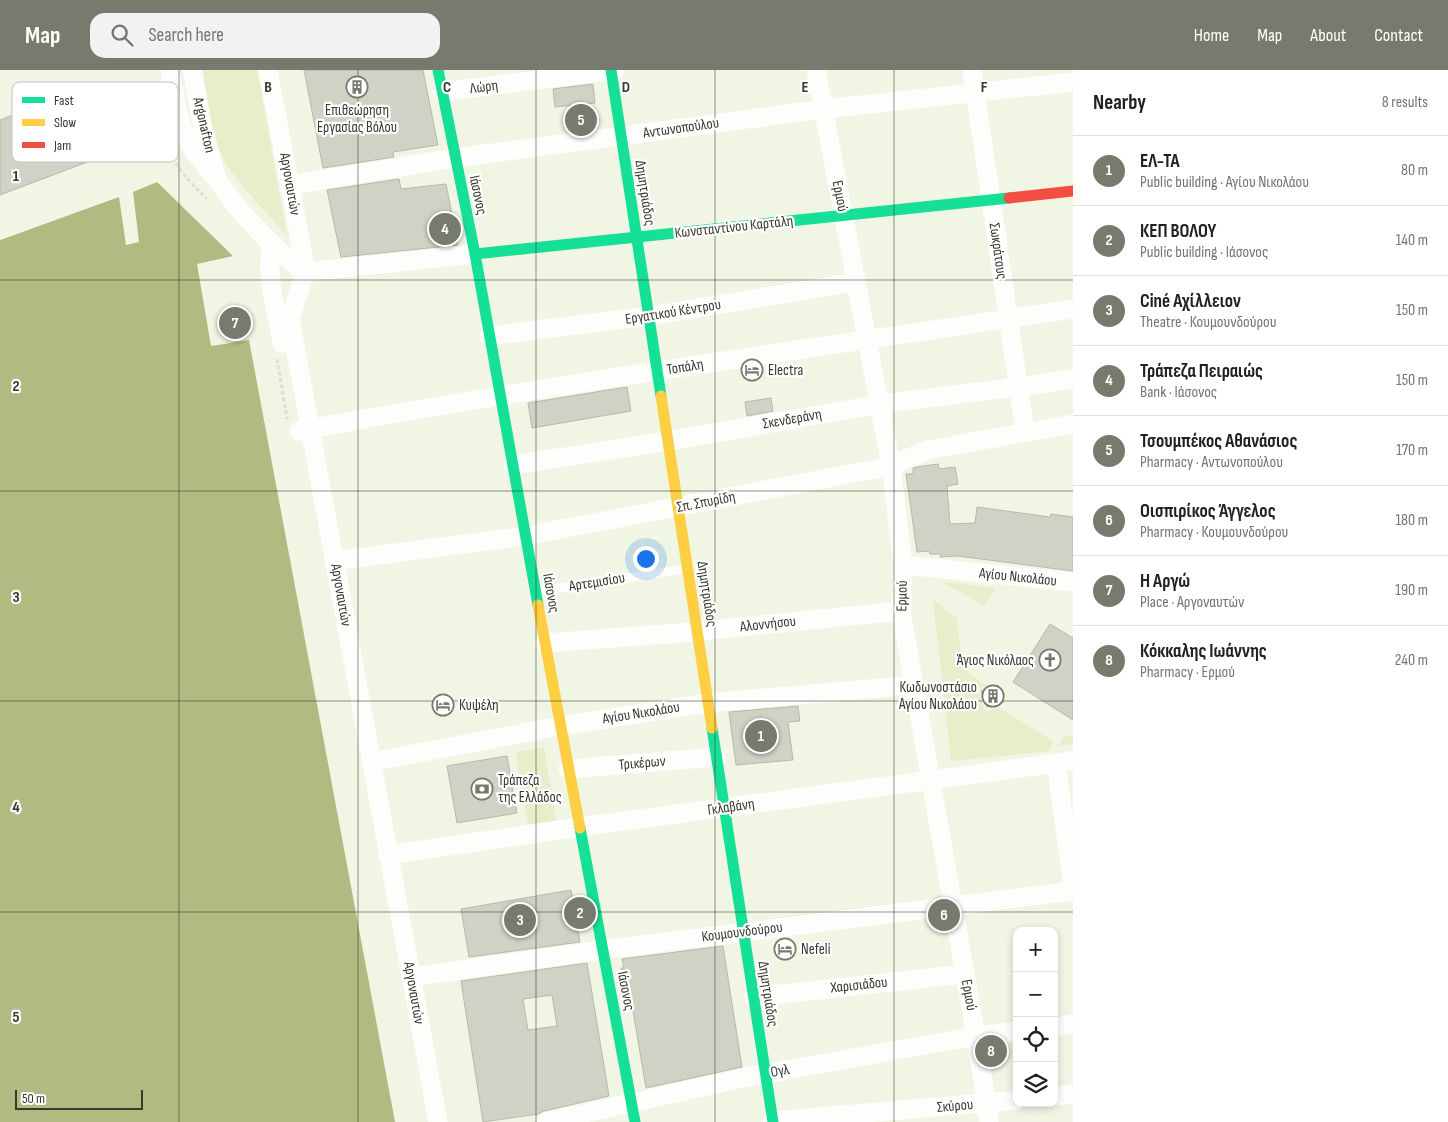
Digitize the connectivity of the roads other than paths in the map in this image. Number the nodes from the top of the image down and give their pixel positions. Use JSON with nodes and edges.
{"nodes":[{"id":1,"x":192,"y":70,"type":"edge"},
{"id":2,"x":268,"y":70,"type":"edge"},
{"id":3,"x":438,"y":70,"type":"edge"},
{"id":4,"x":612,"y":70,"type":"edge"},
{"id":5,"x":816,"y":70,"type":"edge"},
{"id":6,"x":972,"y":70,"type":"edge"},
{"id":7,"x":1073,"y":82,"type":"edge"},
{"id":8,"x":442,"y":92,"type":"junction"},
{"id":9,"x":975,"y":93,"type":"junction"},
{"id":10,"x":178,"y":108,"type":"edge"},
{"id":11,"x":824,"y":109,"type":"junction"},
{"id":12,"x":621,"y":136,"type":"junction"},
{"id":13,"x":455,"y":158,"type":"junction"},
{"id":14,"x":216,"y":179,"type":"junction"},
{"id":15,"x":290,"y":185,"type":"junction"},
{"id":16,"x":1073,"y":192,"type":"edge"},
{"id":17,"x":991,"y":200,"type":"junction"},
{"id":18,"x":844,"y":216,"type":"junction"},
{"id":19,"x":637,"y":237,"type":"junction"},
{"id":20,"x":272,"y":244,"type":"junction"},
{"id":21,"x":475,"y":254,"type":"junction"},
{"id":22,"x":305,"y":272,"type":"junction"},
{"id":23,"x":856,"y":282,"type":"junction"},
{"id":24,"x":1073,"y":310,"type":"edge"},
{"id":25,"x":649,"y":316,"type":"junction"},
{"id":26,"x":1008,"y":319,"type":"junction"},
{"id":27,"x":489,"y":336,"type":"junction"},
{"id":28,"x":867,"y":339,"type":"junction"},
{"id":29,"x":657,"y":372,"type":"junction"},
{"id":30,"x":1073,"y":379,"type":"edge"},
{"id":31,"x":1018,"y":387,"type":"junction"},
{"id":32,"x":500,"y":396,"type":"junction"},
{"id":33,"x":880,"y":404,"type":"junction"},
{"id":34,"x":1073,"y":424,"type":"edge"},
{"id":35,"x":305,"y":430,"type":"junction"},
{"id":36,"x":1025,"y":432,"type":"junction"},
{"id":37,"x":668,"y":441,"type":"junction"},
{"id":38,"x":512,"y":465,"type":"junction"},
{"id":39,"x":891,"y":466,"type":"junction"},
{"id":40,"x":678,"y":508,"type":"junction"},
{"id":41,"x":525,"y":536,"type":"junction"},
{"id":42,"x":334,"y":562,"type":"junction"},
{"id":43,"x":903,"y":565,"type":"junction"},
{"id":44,"x":688,"y":568,"type":"junction"},
{"id":45,"x":1073,"y":582,"type":"edge"},
{"id":46,"x":536,"y":592,"type":"junction"},
{"id":47,"x":901,"y":611,"type":"junction"},
{"id":48,"x":697,"y":631,"type":"junction"},
{"id":49,"x":545,"y":643,"type":"junction"},
{"id":50,"x":914,"y":685,"type":"junction"},
{"id":51,"x":708,"y":703,"type":"junction"},
{"id":52,"x":560,"y":726,"type":"junction"},
{"id":53,"x":716,"y":757,"type":"junction"},
{"id":54,"x":371,"y":762,"type":"junction"},
{"id":55,"x":1064,"y":762,"type":"edge"},
{"id":56,"x":568,"y":769,"type":"junction"},
{"id":57,"x":930,"y":780,"type":"junction"},
{"id":58,"x":724,"y":808,"type":"junction"},
{"id":59,"x":579,"y":827,"type":"junction"},
{"id":60,"x":388,"y":854,"type":"junction"},
{"id":61,"x":1073,"y":889,"type":"edge"},
{"id":62,"x":953,"y":906,"type":"junction"},
{"id":63,"x":744,"y":932,"type":"junction"},
{"id":64,"x":602,"y":950,"type":"junction"},
{"id":65,"x":965,"y":974,"type":"junction"},
{"id":66,"x":411,"y":977,"type":"junction"},
{"id":67,"x":754,"y":997,"type":"junction"},
{"id":68,"x":1073,"y":1024,"type":"edge"},
{"id":69,"x":1058,"y":1026,"type":"edge"},
{"id":70,"x":1013,"y":1031,"type":"edge"},
{"id":71,"x":976,"y":1036,"type":"junction"},
{"id":72,"x":765,"y":1074,"type":"junction"},
{"id":73,"x":1073,"y":1094,"type":"edge"},
{"id":74,"x":1058,"y":1096,"type":"edge"},
{"id":75,"x":1013,"y":1100,"type":"edge"},
{"id":76,"x":986,"y":1103,"type":"junction"},
{"id":77,"x":633,"y":1113,"type":"edge"},
{"id":78,"x":438,"y":1122,"type":"edge"},
{"id":79,"x":546,"y":1122,"type":"edge"},
{"id":80,"x":773,"y":1122,"type":"edge"},
{"id":81,"x":989,"y":1122,"type":"edge"}],
"edges":[{"from":1,"to":14,"type":"street","name":"Argonafton"},
{"from":2,"to":15,"type":"street","name":"Αργοναυτών"},
{"from":3,"to":8,"type":"main road","name":"Ιάσονος"},
{"from":4,"to":8,"type":"street","name":"Λώρη"},
{"from":4,"to":12,"type":"main road","name":"Δημητριάδος"},
{"from":5,"to":11,"type":"street","name":"Ερμού"},
{"from":6,"to":9,"type":"street","name":"Σωκράτους"},
{"from":7,"to":9,"type":"street","name":"Αντωνοπούλου"},
{"from":8,"to":13,"type":"main road","name":"Ιάσονος"},
{"from":9,"to":11,"type":"street","name":"Αντωνοπούλου"},
{"from":9,"to":17,"type":"street","name":"Σωκράτους"},
{"from":10,"to":14,"type":"street"},
{"from":11,"to":12,"type":"street","name":"Αντωνοπούλου"},
{"from":11,"to":18,"type":"street","name":"Ερμού"},
{"from":12,"to":13,"type":"street","name":"Αντωνοπούλου"},
{"from":12,"to":19,"type":"main road","name":"Δημητριάδος"},
{"from":13,"to":15,"type":"street","name":"Αντωνοπούλου"},
{"from":13,"to":21,"type":"main road","name":"Ιάσονος"},
{"from":14,"to":20,"type":"street"},
{"from":15,"to":22,"type":"street","name":"Αργοναυτών"},
{"from":16,"to":17,"type":"main road","name":"Κωνσταντίνου Καρτάλη"},
{"from":17,"to":18,"type":"main road","name":"Κωνσταντίνου Καρτάλη"},
{"from":17,"to":26,"type":"street","name":"Σωκράτους"},
{"from":18,"to":19,"type":"main road","name":"Κωνσταντίνου Καρτάλη"},
{"from":18,"to":23,"type":"street","name":"Ερμού"},
{"from":19,"to":21,"type":"main road","name":"Κωνσταντίνου Καρτάλη"},
{"from":19,"to":25,"type":"main road","name":"Δημητριάδος"},
{"from":20,"to":22,"type":"street"},
{"from":20,"to":35,"type":"street","name":"Αργοναυτών"},
{"from":21,"to":22,"type":"street","name":"Κωνσταντίνου Καρτάλη"},
{"from":21,"to":27,"type":"main road","name":"Ιάσονος"},
{"from":22,"to":35,"type":"street","name":"Αργοναυτών"},
{"from":23,"to":25,"type":"street","name":"Εργατικού Κέντρου"},
{"from":23,"to":28,"type":"street","name":"Ερμού"},
{"from":24,"to":26,"type":"street","name":"Τοπάλη"},
{"from":25,"to":27,"type":"street","name":"Εργατικού Κέντρου"},
{"from":25,"to":29,"type":"main road","name":"Δημητριάδος"},
{"from":26,"to":28,"type":"street","name":"Τοπάλη"},
{"from":26,"to":31,"type":"street","name":"Σωκράτους"},
{"from":27,"to":32,"type":"main road","name":"Ιάσονος"},
{"from":28,"to":29,"type":"street","name":"Τοπάλη"},
{"from":28,"to":33,"type":"street","name":"Ερμού"},
{"from":29,"to":32,"type":"street","name":"Τοπάλη"},
{"from":29,"to":37,"type":"main road","name":"Δημητριάδος"},
{"from":30,"to":31,"type":"street","name":"Σκενδεράνη"},
{"from":31,"to":33,"type":"street","name":"Σκενδεράνη"},
{"from":31,"to":36,"type":"street","name":"Σωκράτους"},
{"from":32,"to":35,"type":"street","name":"Τοπάλη"},
{"from":32,"to":38,"type":"main road","name":"Ιάσονος"},
{"from":33,"to":37,"type":"street","name":"Σκενδεράνη"},
{"from":33,"to":39,"type":"street","name":"Ερμού"},
{"from":34,"to":36,"type":"street","name":"Σπ. Σπυρίδη"},
{"from":35,"to":42,"type":"street","name":"Αργοναυτών"},
{"from":36,"to":39,"type":"street","name":"Σπ. Σπυρίδη"},
{"from":37,"to":38,"type":"street","name":"Σκενδεράνη"},
{"from":37,"to":40,"type":"main road","name":"Δημητριάδος"},
{"from":38,"to":41,"type":"main road","name":"Ιάσονος"},
{"from":39,"to":40,"type":"street","name":"Σπ. Σπυρίδη"},
{"from":39,"to":43,"type":"street","name":"Ερμού"},
{"from":40,"to":41,"type":"street","name":"Σπ. Σπυρίδη"},
{"from":40,"to":44,"type":"main road","name":"Δημητριάδος"},
{"from":41,"to":42,"type":"street","name":"Σπ. Σπυρίδη"},
{"from":41,"to":46,"type":"main road","name":"Ιάσονος"},
{"from":42,"to":54,"type":"street","name":"Αργοναυτών"},
{"from":43,"to":45,"type":"street","name":"Αγίου Νικολάου"},
{"from":43,"to":47,"type":"street","name":"Ερμού"},
{"from":44,"to":46,"type":"lane","name":"Αρτεμισίου"},
{"from":44,"to":48,"type":"main road","name":"Δημητριάδος"},
{"from":46,"to":49,"type":"main road","name":"Ιάσονος"},
{"from":47,"to":48,"type":"street","name":"Αλοννήσου"},
{"from":47,"to":50,"type":"street","name":"Ερμού"},
{"from":48,"to":49,"type":"street","name":"Αλοννήσου"},
{"from":48,"to":51,"type":"main road","name":"Δημητριάδος"},
{"from":49,"to":52,"type":"main road","name":"Ιάσονος"},
{"from":50,"to":51,"type":"street","name":"Αγίου Νικολάου"},
{"from":50,"to":57,"type":"street","name":"Ερμού"},
{"from":51,"to":52,"type":"street","name":"Αγίου Νικολάου"},
{"from":51,"to":53,"type":"main road","name":"Δημητριάδος"},
{"from":52,"to":54,"type":"street","name":"Αγίου Νικολάου"},
{"from":52,"to":56,"type":"main road","name":"Ιάσονος"},
{"from":53,"to":56,"type":"street","name":"Τρικέρων"},
{"from":53,"to":58,"type":"main road","name":"Δημητριάδος"},
{"from":54,"to":60,"type":"street","name":"Αργοναυτών"},
{"from":55,"to":57,"type":"street","name":"Γκλαβάνη"},
{"from":55,"to":61,"type":"street"},
{"from":56,"to":59,"type":"main road","name":"Ιάσονος"},
{"from":57,"to":58,"type":"street","name":"Γκλαβάνη"},
{"from":57,"to":62,"type":"street","name":"Ερμού"},
{"from":58,"to":59,"type":"street","name":"Γκλαβάνη"},
{"from":58,"to":63,"type":"main road","name":"Δημητριάδος"},
{"from":59,"to":60,"type":"street","name":"Γκλαβάνη"},
{"from":59,"to":64,"type":"main road","name":"Ιάσονος"},
{"from":60,"to":66,"type":"street","name":"Αργοναυτών"},
{"from":61,"to":62,"type":"street","name":"Κουμουνδούρου"},
{"from":62,"to":63,"type":"street","name":"Κουμουνδούρου"},
{"from":62,"to":65,"type":"street","name":"Ερμού"},
{"from":63,"to":64,"type":"street","name":"Κουμουνδούρου"},
{"from":63,"to":67,"type":"main road","name":"Δημητριάδος"},
{"from":64,"to":66,"type":"street","name":"Κουμουνδούρου"},
{"from":64,"to":77,"type":"main road","name":"Ιάσονος"},
{"from":65,"to":67,"type":"street","name":"Χαρισιάδου"},
{"from":65,"to":71,"type":"street","name":"Ερμού"},
{"from":66,"to":78,"type":"street","name":"Αργοναυτών"},
{"from":67,"to":72,"type":"main road","name":"Δημητριάδος"},
{"from":68,"to":69,"type":"street"},
{"from":70,"to":71,"type":"street","name":"Ογλ"},
{"from":71,"to":72,"type":"street","name":"Ογλ"},
{"from":71,"to":76,"type":"street","name":"Ερμού"},
{"from":72,"to":77,"type":"street","name":"Ογλ"},
{"from":72,"to":80,"type":"main road","name":"Δημητριάδος"},
{"from":73,"to":74,"type":"street"},
{"from":75,"to":76,"type":"street","name":"Σκύρου"},
{"from":76,"to":80,"type":"street","name":"Σκύρου"},
{"from":76,"to":81,"type":"street","name":"Ερμού"},
{"from":77,"to":79,"type":"street","name":"Ογλ"}]}
